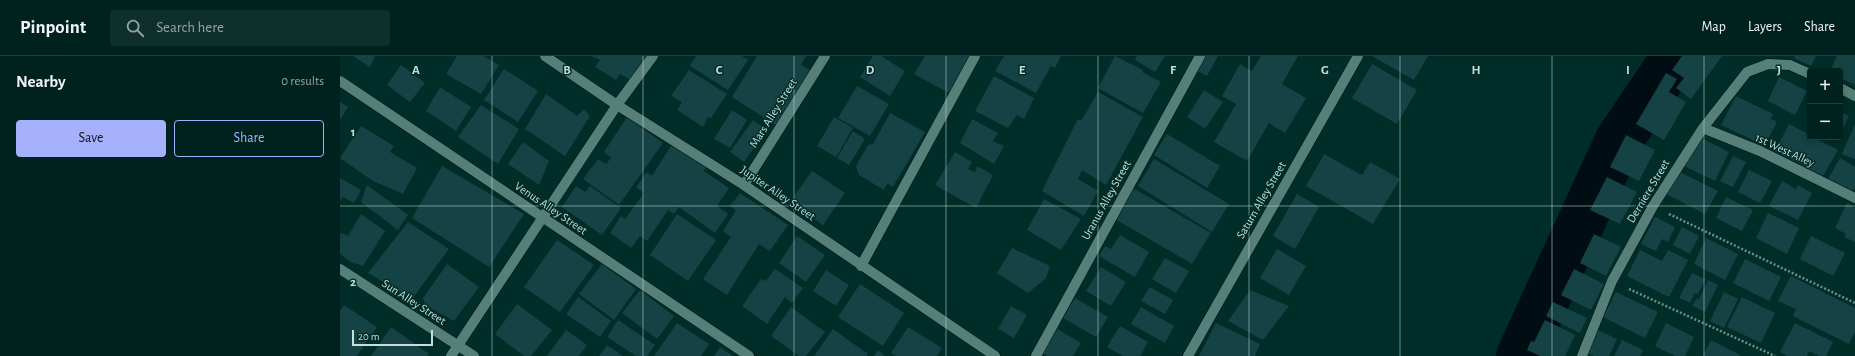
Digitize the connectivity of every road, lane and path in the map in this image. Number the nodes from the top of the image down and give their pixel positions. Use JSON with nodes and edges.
{"nodes":[{"id":1,"x":545,"y":56,"type":"edge"},
{"id":2,"x":653,"y":56,"type":"edge"},
{"id":3,"x":825,"y":56,"type":"edge"},
{"id":4,"x":975,"y":56,"type":"edge"},
{"id":5,"x":1200,"y":56,"type":"edge"},
{"id":6,"x":1358,"y":56,"type":"edge"},
{"id":7,"x":1807,"y":73,"type":"edge"},
{"id":8,"x":340,"y":82,"type":"edge"},
{"id":9,"x":1843,"y":90,"type":"edge"},
{"id":10,"x":1855,"y":96,"type":"edge"},
{"id":11,"x":616,"y":105,"type":"junction"},
{"id":12,"x":1704,"y":128,"type":"junction"},
{"id":13,"x":744,"y":185,"type":"junction"},
{"id":14,"x":1855,"y":198,"type":"edge"},
{"id":15,"x":1653,"y":206,"type":"junction"},
{"id":16,"x":542,"y":218,"type":"junction"},
{"id":17,"x":861,"y":266,"type":"junction"},
{"id":18,"x":340,"y":270,"type":"edge"},
{"id":19,"x":1612,"y":281,"type":"junction"},
{"id":20,"x":1855,"y":303,"type":"edge"},
{"id":21,"x":459,"y":346,"type":"junction"},
{"id":22,"x":451,"y":356,"type":"edge"},
{"id":23,"x":474,"y":356,"type":"edge"},
{"id":24,"x":749,"y":356,"type":"edge"},
{"id":25,"x":995,"y":356,"type":"edge"},
{"id":26,"x":1036,"y":356,"type":"edge"},
{"id":27,"x":1188,"y":356,"type":"edge"},
{"id":28,"x":1582,"y":356,"type":"edge"},
{"id":29,"x":1774,"y":356,"type":"edge"}],
"edges":[{"from":1,"to":11,"type":"street","name":"Jupiter Alley Street"},
{"from":2,"to":11,"type":"street"},
{"from":3,"to":13,"type":"street","name":"Mars Alley Street"},
{"from":4,"to":17,"type":"street"},
{"from":5,"to":26,"type":"street","name":"Uranus Alley Street"},
{"from":6,"to":27,"type":"street","name":"Saturn Alley Street"},
{"from":7,"to":12,"type":"street","name":"Derniere Street"},
{"from":8,"to":16,"type":"street","name":"Venus Alley Street"},
{"from":9,"to":10,"type":"street"},
{"from":11,"to":13,"type":"street","name":"Jupiter Alley Street"},
{"from":11,"to":16,"type":"street"},
{"from":12,"to":14,"type":"street","name":"1st West Alley"},
{"from":12,"to":15,"type":"street","name":"Derniere Street"},
{"from":13,"to":17,"type":"street","name":"Jupiter Alley Street"},
{"from":15,"to":19,"type":"street","name":"Derniere Street"},
{"from":15,"to":20,"type":"path"},
{"from":16,"to":21,"type":"street"},
{"from":16,"to":24,"type":"street","name":"Venus Alley Street"},
{"from":17,"to":25,"type":"street","name":"Jupiter Alley Street"},
{"from":18,"to":21,"type":"street","name":"Sun Alley Street"},
{"from":19,"to":28,"type":"street","name":"Derniere Street"},
{"from":19,"to":29,"type":"path"},
{"from":21,"to":22,"type":"street"},
{"from":21,"to":23,"type":"street","name":"Sun Alley Street"}]}
